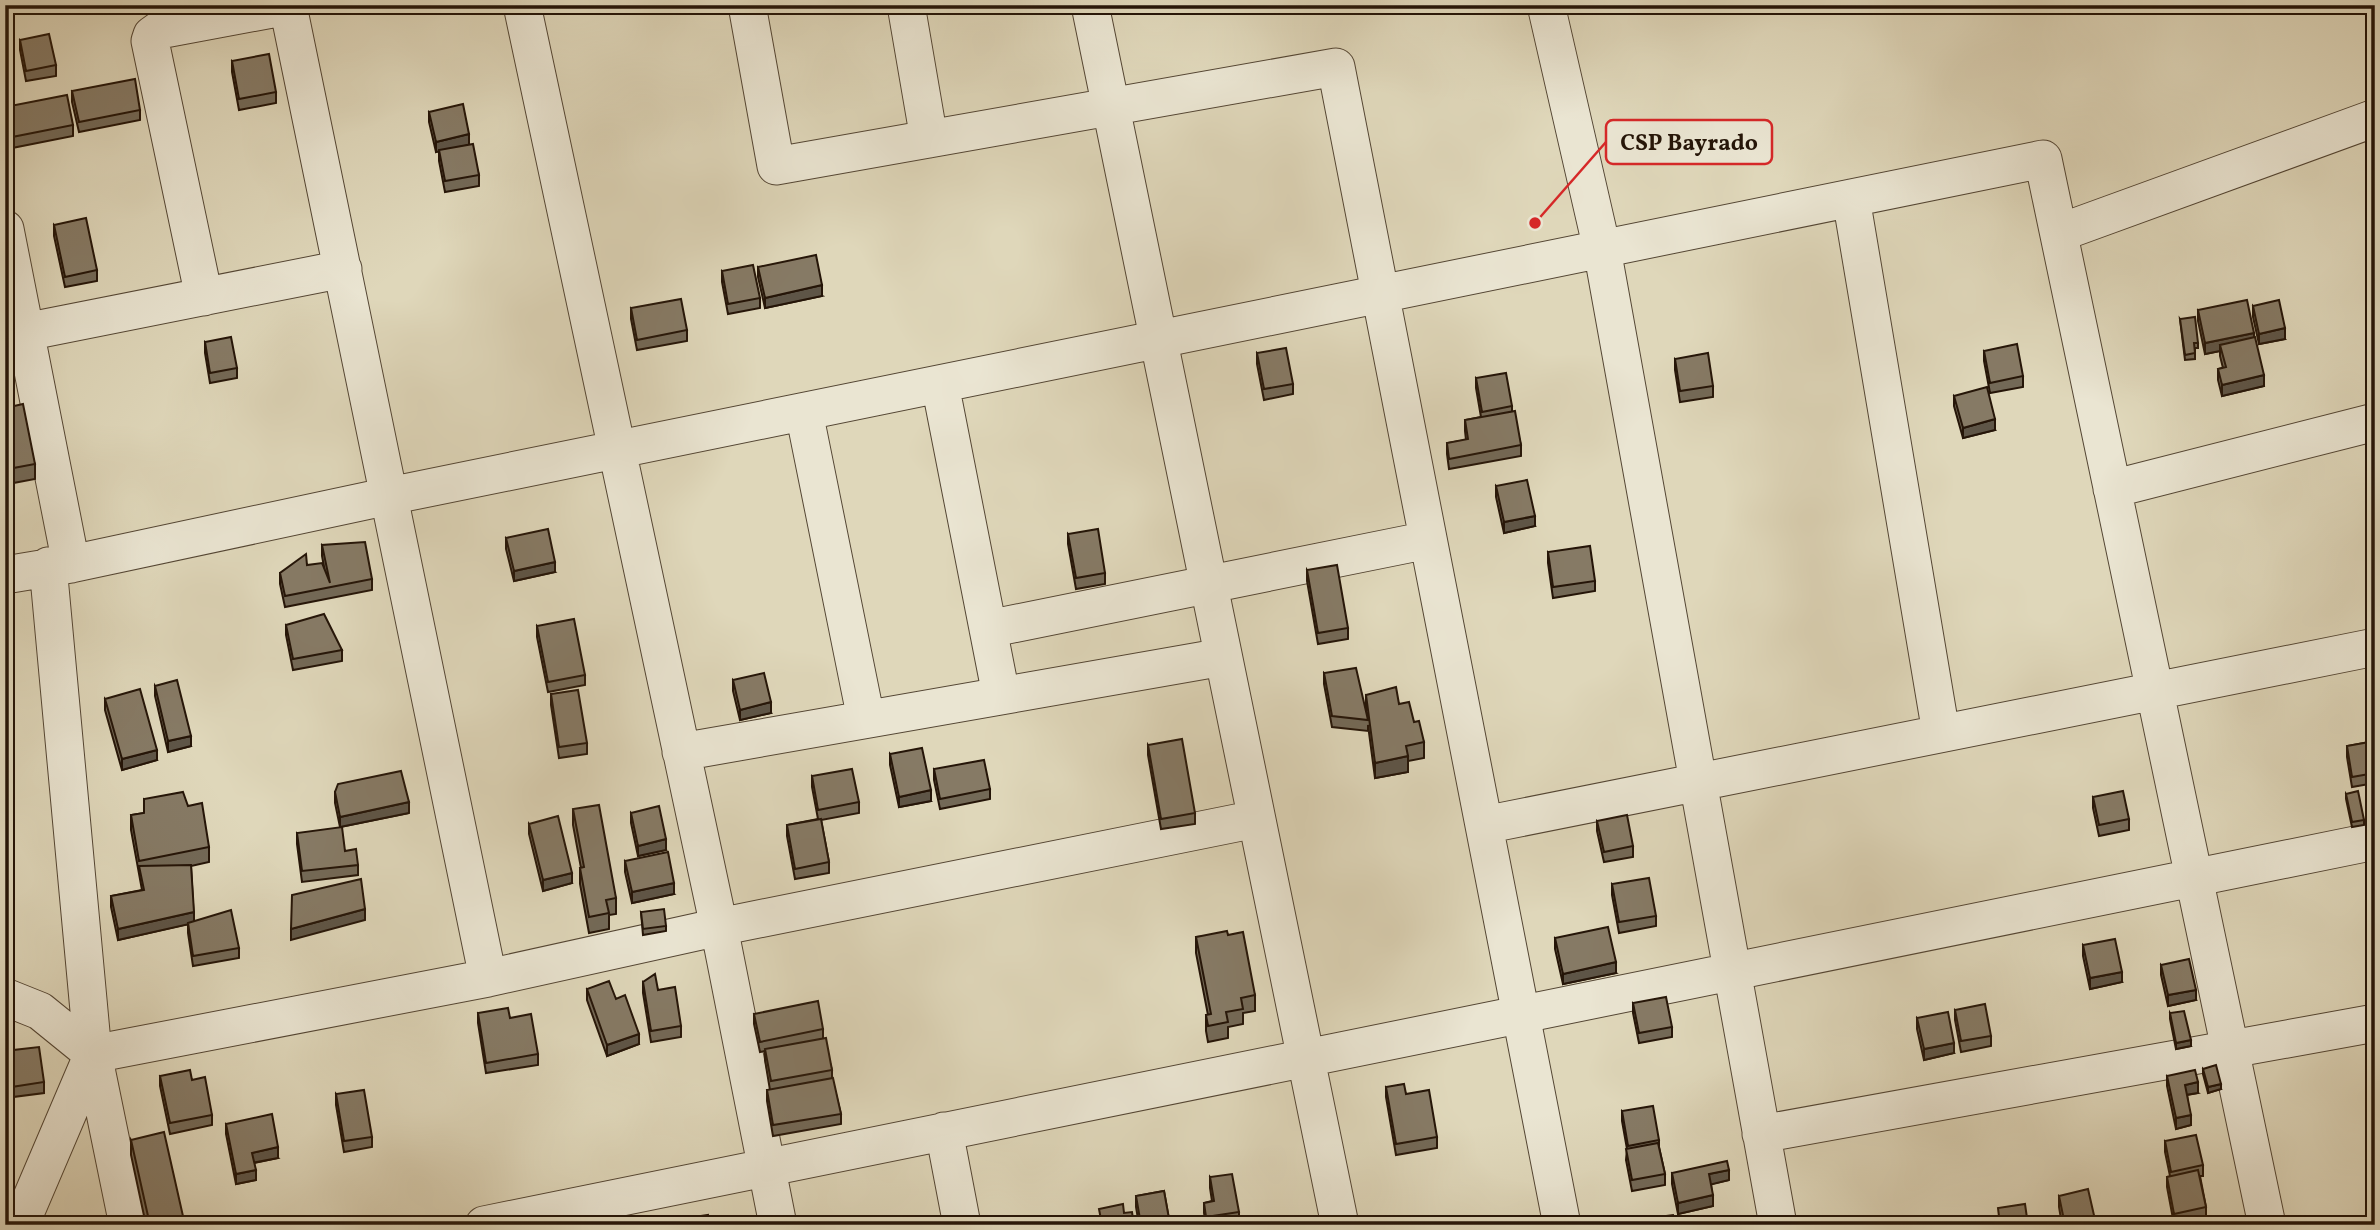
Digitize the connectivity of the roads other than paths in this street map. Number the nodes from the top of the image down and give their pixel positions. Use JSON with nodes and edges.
{"nodes":[{"id":1,"x":522,"y":5,"type":"edge"},
{"id":2,"x":747,"y":5,"type":"edge"},
{"id":3,"x":906,"y":5,"type":"edge"},
{"id":4,"x":1090,"y":5,"type":"edge"},
{"id":5,"x":1546,"y":5,"type":"edge"},
{"id":6,"x":1109,"y":107,"type":"junction"},
{"id":7,"x":2375,"y":118,"type":"edge"},
{"id":8,"x":929,"y":139,"type":"junction"},
{"id":9,"x":1851,"y":198,"type":"junction"},
{"id":10,"x":5,"y":229,"type":"edge"},
{"id":11,"x":2059,"y":233,"type":"junction"},
{"id":12,"x":1602,"y":249,"type":"junction"},
{"id":13,"x":342,"y":270,"type":"junction"},
{"id":14,"x":1380,"y":294,"type":"junction"},
{"id":15,"x":204,"y":297,"type":"junction"},
{"id":16,"x":15,"y":334,"type":"edge"},
{"id":17,"x":1157,"y":340,"type":"junction"},
{"id":18,"x":940,"y":384,"type":"junction"},
{"id":19,"x":804,"y":412,"type":"junction"},
{"id":20,"x":2375,"y":422,"type":"edge"},
{"id":21,"x":617,"y":450,"type":"junction"},
{"id":22,"x":2112,"y":489,"type":"junction"},
{"id":23,"x":389,"y":496,"type":"junction"},
{"id":24,"x":1428,"y":540,"type":"junction"},
{"id":25,"x":59,"y":565,"type":"junction"},
{"id":26,"x":5,"y":575,"type":"edge"},
{"id":27,"x":1208,"y":584,"type":"junction"},
{"id":28,"x":988,"y":629,"type":"junction"},
{"id":29,"x":2375,"y":647,"type":"edge"},
{"id":30,"x":1223,"y":657,"type":"junction"},
{"id":31,"x":2155,"y":691,"type":"junction"},
{"id":32,"x":1001,"y":695,"type":"junction"},
{"id":33,"x":866,"y":719,"type":"junction"},
{"id":34,"x":1941,"y":733,"type":"junction"},
{"id":35,"x":681,"y":751,"type":"junction"},
{"id":36,"x":1698,"y":782,"type":"junction"},
{"id":37,"x":1256,"y":819,"type":"junction"},
{"id":38,"x":1483,"y":825,"type":"junction"},
{"id":39,"x":2375,"y":841,"type":"edge"},
{"id":40,"x":2194,"y":878,"type":"junction"},
{"id":41,"x":719,"y":928,"type":"junction"},
{"id":42,"x":1731,"y":972,"type":"junction"},
{"id":43,"x":488,"y":978,"type":"junction"},
{"id":44,"x":5,"y":997,"type":"edge"},
{"id":45,"x":1521,"y":1014,"type":"junction"},
{"id":46,"x":2375,"y":1023,"type":"edge"},
{"id":47,"x":2230,"y":1049,"type":"junction"},
{"id":48,"x":93,"y":1054,"type":"junction"},
{"id":49,"x":1306,"y":1058,"type":"junction"},
{"id":50,"x":944,"y":1131,"type":"junction"},
{"id":51,"x":1761,"y":1134,"type":"junction"},
{"id":52,"x":766,"y":1167,"type":"junction"},
{"id":53,"x":17,"y":1222,"type":"edge"},
{"id":54,"x":128,"y":1225,"type":"edge"},
{"id":55,"x":484,"y":1225,"type":"edge"},
{"id":56,"x":778,"y":1225,"type":"edge"},
{"id":57,"x":962,"y":1225,"type":"edge"},
{"id":58,"x":1340,"y":1225,"type":"edge"},
{"id":59,"x":1562,"y":1225,"type":"edge"},
{"id":60,"x":1778,"y":1225,"type":"edge"},
{"id":61,"x":2267,"y":1225,"type":"edge"}],
"edges":[{"from":1,"to":21,"type":"street"},
{"from":2,"to":8,"type":"street"},
{"from":3,"to":8,"type":"street"},
{"from":4,"to":6,"type":"street"},
{"from":5,"to":12,"type":"street"},
{"from":6,"to":8,"type":"street"},
{"from":6,"to":14,"type":"street"},
{"from":6,"to":17,"type":"street"},
{"from":7,"to":11,"type":"street"},
{"from":9,"to":11,"type":"street"},
{"from":9,"to":12,"type":"street"},
{"from":9,"to":34,"type":"street"},
{"from":10,"to":16,"type":"street"},
{"from":11,"to":22,"type":"street"},
{"from":12,"to":14,"type":"street"},
{"from":12,"to":36,"type":"street"},
{"from":13,"to":15,"type":"street"},
{"from":13,"to":15,"type":"street"},
{"from":13,"to":23,"type":"street"},
{"from":14,"to":17,"type":"street"},
{"from":14,"to":24,"type":"street"},
{"from":15,"to":16,"type":"street"},
{"from":16,"to":25,"type":"street"},
{"from":17,"to":18,"type":"street"},
{"from":17,"to":27,"type":"street"},
{"from":18,"to":19,"type":"street"},
{"from":18,"to":28,"type":"street"},
{"from":19,"to":21,"type":"street"},
{"from":19,"to":33,"type":"street"},
{"from":20,"to":22,"type":"street"},
{"from":21,"to":23,"type":"street"},
{"from":21,"to":35,"type":"street"},
{"from":22,"to":31,"type":"street"},
{"from":23,"to":25,"type":"street"},
{"from":23,"to":43,"type":"street"},
{"from":24,"to":27,"type":"street"},
{"from":24,"to":38,"type":"street"},
{"from":25,"to":26,"type":"street"},
{"from":25,"to":48,"type":"street"},
{"from":27,"to":28,"type":"street"},
{"from":27,"to":30,"type":"street"},
{"from":28,"to":32,"type":"street"},
{"from":29,"to":31,"type":"street"},
{"from":30,"to":32,"type":"street"},
{"from":30,"to":37,"type":"street"},
{"from":31,"to":34,"type":"street"},
{"from":31,"to":40,"type":"street"},
{"from":32,"to":33,"type":"street"},
{"from":33,"to":35,"type":"street"},
{"from":34,"to":36,"type":"street"},
{"from":35,"to":41,"type":"street"},
{"from":36,"to":38,"type":"street"},
{"from":36,"to":42,"type":"street"},
{"from":37,"to":41,"type":"street"},
{"from":37,"to":49,"type":"street"},
{"from":38,"to":45,"type":"street"},
{"from":39,"to":40,"type":"street"},
{"from":40,"to":42,"type":"street"},
{"from":40,"to":47,"type":"street"},
{"from":41,"to":43,"type":"street"},
{"from":41,"to":52,"type":"street"},
{"from":42,"to":45,"type":"street"},
{"from":42,"to":51,"type":"street"},
{"from":43,"to":48,"type":"street"},
{"from":44,"to":48,"type":"street"},
{"from":45,"to":49,"type":"street"},
{"from":45,"to":59,"type":"street"},
{"from":46,"to":47,"type":"street"},
{"from":47,"to":51,"type":"street"},
{"from":47,"to":61,"type":"street"},
{"from":48,"to":53,"type":"street"},
{"from":48,"to":54,"type":"street"},
{"from":49,"to":50,"type":"street"},
{"from":49,"to":58,"type":"street"},
{"from":50,"to":52,"type":"street"},
{"from":50,"to":57,"type":"street"},
{"from":51,"to":60,"type":"street"},
{"from":52,"to":55,"type":"street"},
{"from":52,"to":56,"type":"street"}]}
